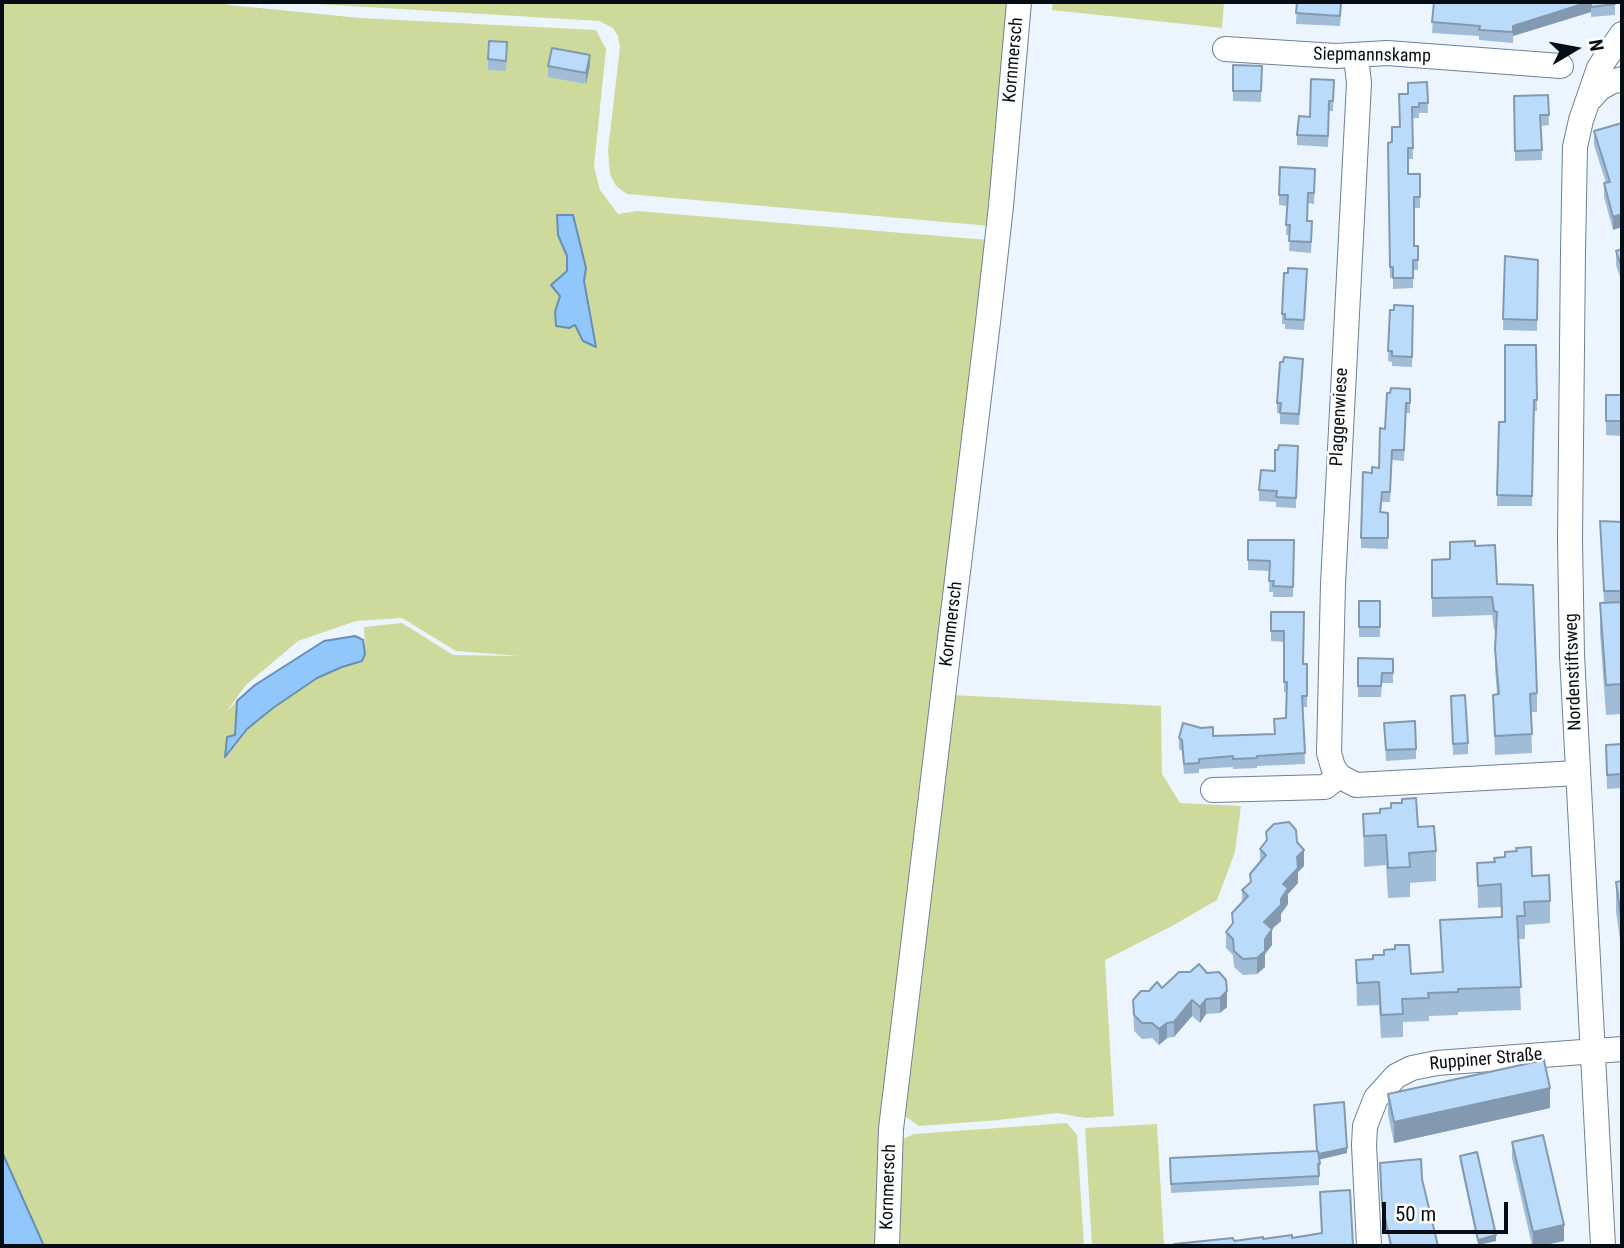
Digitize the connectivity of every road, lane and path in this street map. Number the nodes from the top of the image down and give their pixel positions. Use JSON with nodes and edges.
{"nodes":[{"id":1,"x":1019,"y":2,"type":"edge"},
{"id":2,"x":1622,"y":34,"type":"edge"},
{"id":3,"x":1225,"y":49,"type":"dead end"},
{"id":4,"x":1356,"y":56,"type":"junction"},
{"id":5,"x":1561,"y":66,"type":"dead end"},
{"id":6,"x":1622,"y":79,"type":"edge"},
{"id":7,"x":1590,"y":99,"type":"junction"},
{"id":8,"x":1578,"y":774,"type":"junction"},
{"id":9,"x":1339,"y":776,"type":"junction"},
{"id":10,"x":1213,"y":790,"type":"dead end"},
{"id":11,"x":1622,"y":1049,"type":"edge"},
{"id":12,"x":1591,"y":1051,"type":"junction"},
{"id":13,"x":887,"y":1246,"type":"edge"},
{"id":14,"x":1369,"y":1246,"type":"edge"},
{"id":15,"x":1603,"y":1246,"type":"edge"}],
"edges":[{"from":1,"to":13,"type":"street","name":"Kornmersch"},
{"from":2,"to":7,"type":"street","name":"Nordenstiftsweg"},
{"from":3,"to":4,"type":"street","name":"Siepmannskamp"},
{"from":4,"to":5,"type":"street","name":"Siepmannskamp"},
{"from":4,"to":9,"type":"street","name":"Plaggenwiese"},
{"from":6,"to":7,"type":"street"},
{"from":7,"to":8,"type":"street","name":"Nordenstiftsweg"},
{"from":8,"to":9,"type":"street"},
{"from":8,"to":12,"type":"street","name":"Nordenstiftsweg"},
{"from":9,"to":10,"type":"street"},
{"from":11,"to":12,"type":"street","name":"Ruppiner Straße"},
{"from":12,"to":14,"type":"street","name":"Ruppiner Straße"},
{"from":12,"to":15,"type":"street","name":"Nordenstiftsweg"}]}
